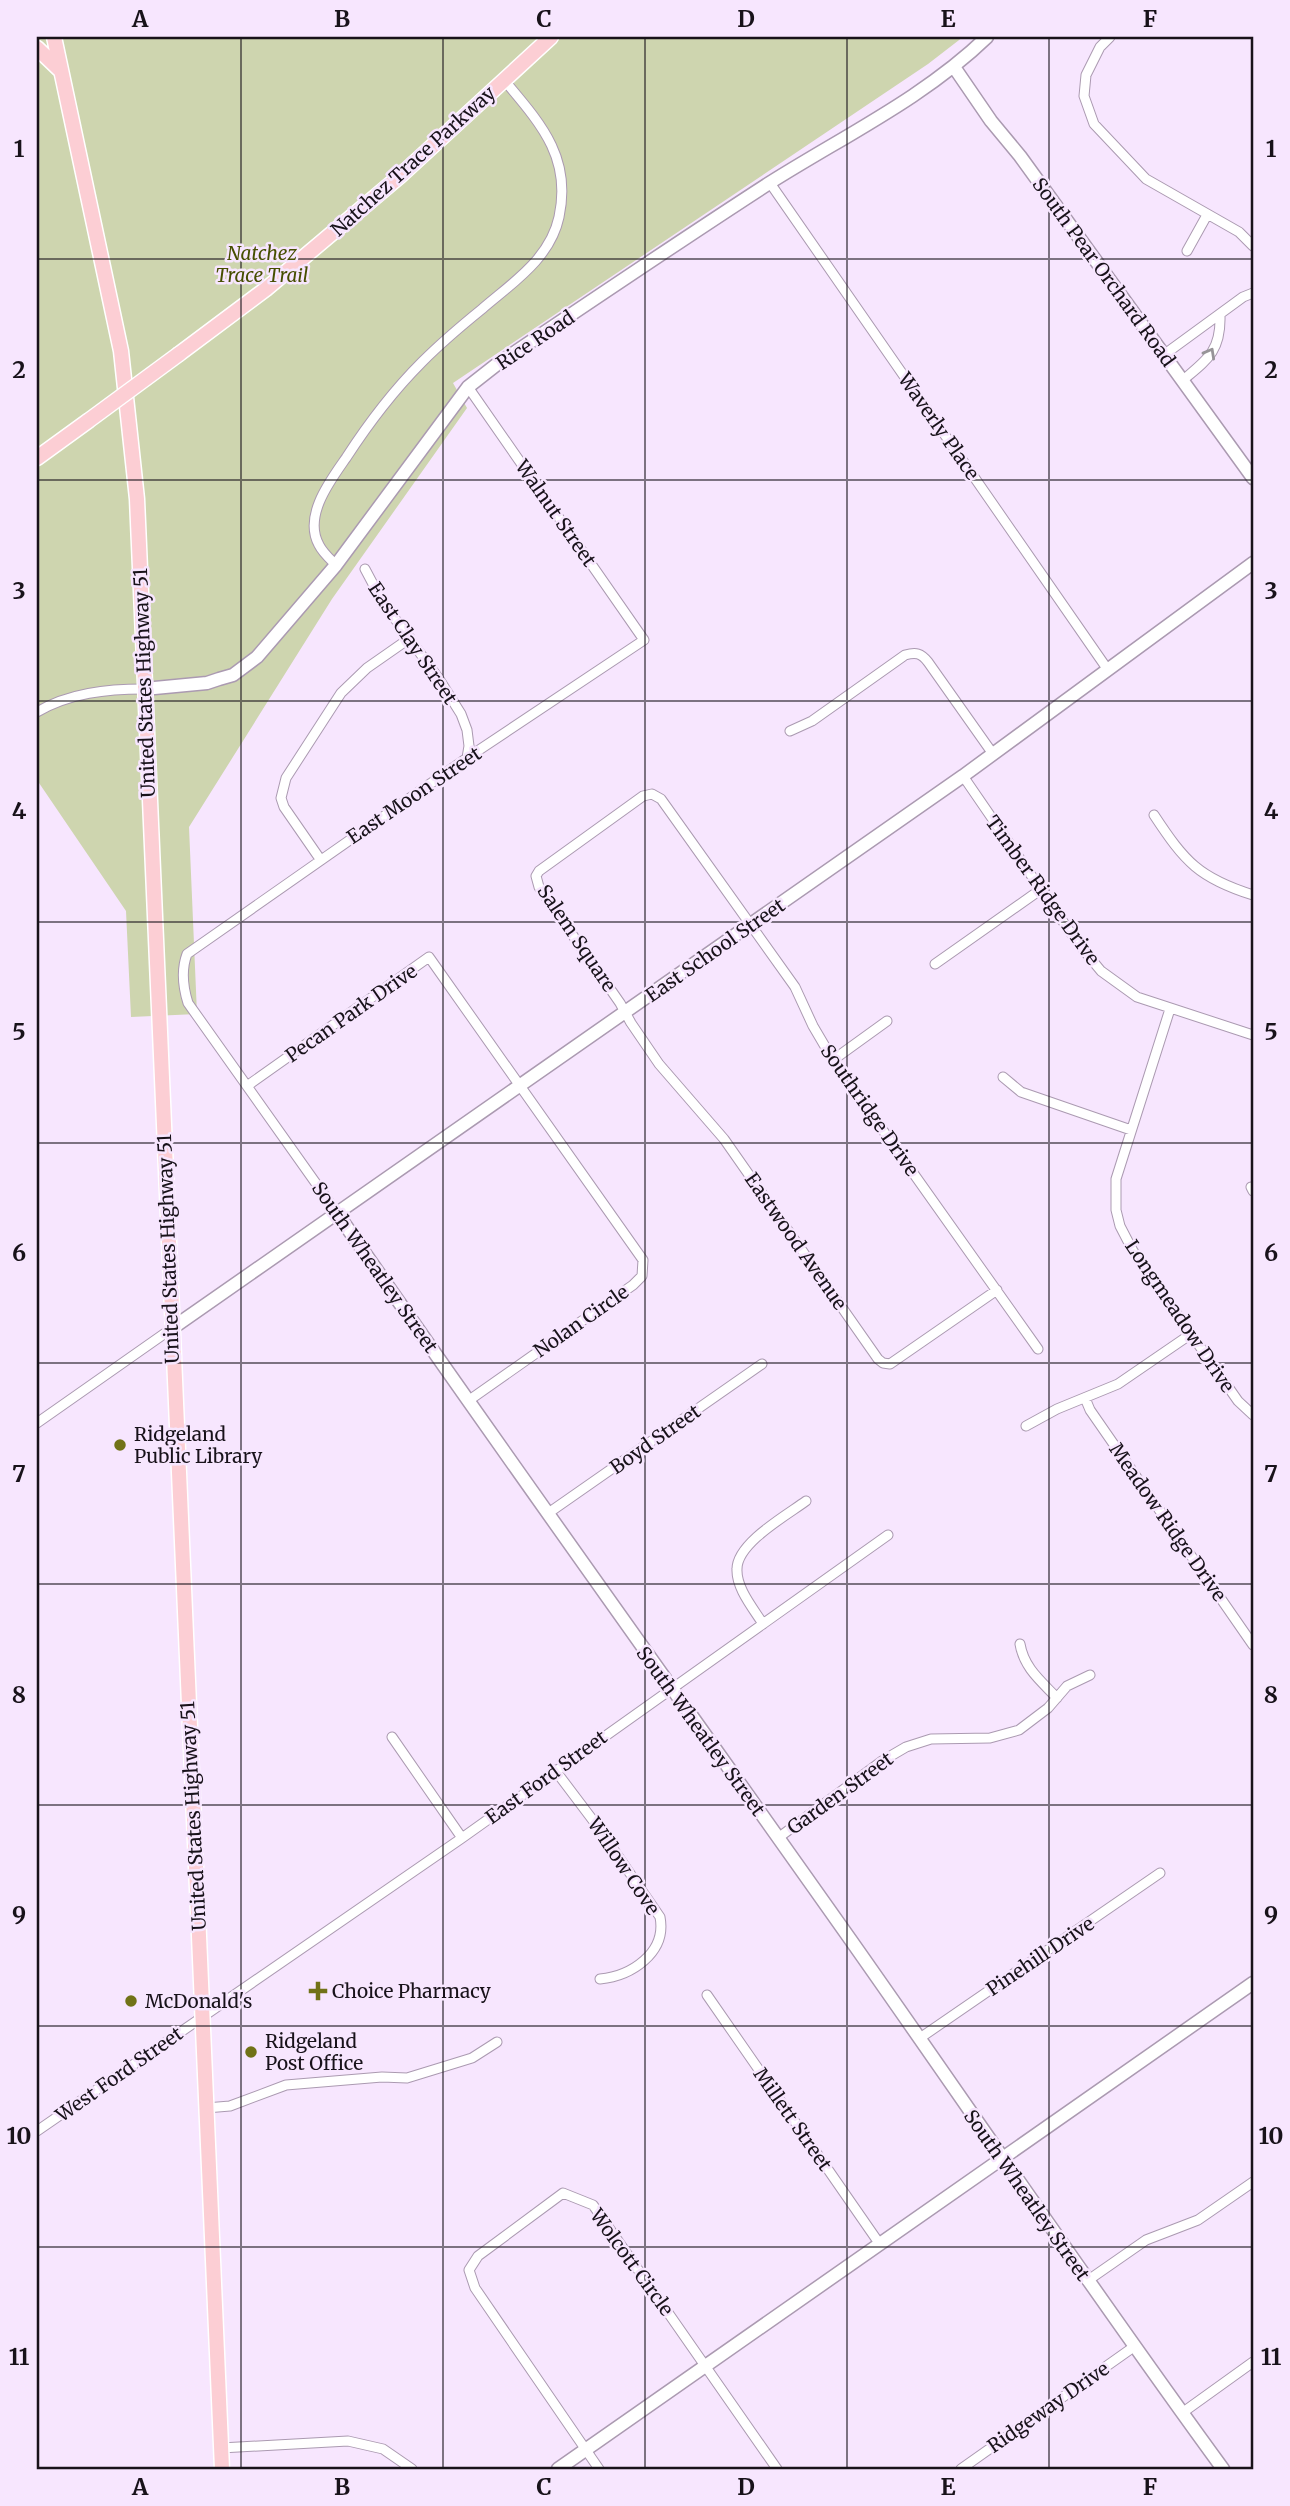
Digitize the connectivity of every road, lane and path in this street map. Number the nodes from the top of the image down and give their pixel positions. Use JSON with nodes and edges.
{"nodes":[{"id":1,"x":54,"y":37,"type":"edge"},
{"id":2,"x":551,"y":37,"type":"edge"},
{"id":3,"x":987,"y":37,"type":"edge"},
{"id":4,"x":1110,"y":37,"type":"edge"},
{"id":5,"x":37,"y":48,"type":"edge"},
{"id":6,"x":954,"y":67,"type":"junction"},
{"id":7,"x":61,"y":72,"type":"junction"},
{"id":8,"x":504,"y":80,"type":"junction"},
{"id":9,"x":770,"y":183,"type":"junction"},
{"id":10,"x":1207,"y":215,"type":"junction"},
{"id":11,"x":1253,"y":246,"type":"edge"},
{"id":12,"x":1187,"y":251,"type":"dead end"},
{"id":13,"x":1253,"y":293,"type":"edge"},
{"id":14,"x":1220,"y":316,"type":"junction"},
{"id":15,"x":1165,"y":354,"type":"junction"},
{"id":16,"x":1183,"y":380,"type":"junction"},
{"id":17,"x":468,"y":387,"type":"junction"},
{"id":18,"x":37,"y":457,"type":"edge"},
{"id":19,"x":1253,"y":478,"type":"edge"},
{"id":20,"x":1253,"y":563,"type":"edge"},
{"id":21,"x":337,"y":565,"type":"junction"},
{"id":22,"x":365,"y":569,"type":"dead end"},
{"id":23,"x":410,"y":638,"type":"junction"},
{"id":24,"x":644,"y":640,"type":"joint"},
{"id":25,"x":1108,"y":670,"type":"junction"},
{"id":26,"x":144,"y":689,"type":"junction"},
{"id":27,"x":37,"y":712,"type":"edge"},
{"id":28,"x":790,"y":731,"type":"dead end"},
{"id":29,"x":993,"y":754,"type":"junction"},
{"id":30,"x":467,"y":758,"type":"junction"},
{"id":31,"x":962,"y":776,"type":"junction"},
{"id":32,"x":1154,"y":815,"type":"dead end"},
{"id":33,"x":320,"y":859,"type":"junction"},
{"id":34,"x":1040,"y":890,"type":"junction"},
{"id":35,"x":1253,"y":895,"type":"edge"},
{"id":36,"x":750,"y":925,"type":"junction"},
{"id":37,"x":935,"y":964,"type":"dead end"},
{"id":38,"x":184,"y":990,"type":"joint"},
{"id":39,"x":1170,"y":1009,"type":"junction"},
{"id":40,"x":625,"y":1012,"type":"junction"},
{"id":41,"x":887,"y":1021,"type":"dead end"},
{"id":42,"x":1253,"y":1035,"type":"edge"},
{"id":43,"x":833,"y":1060,"type":"junction"},
{"id":44,"x":1003,"y":1077,"type":"dead end"},
{"id":45,"x":247,"y":1086,"type":"junction"},
{"id":46,"x":519,"y":1086,"type":"junction"},
{"id":47,"x":1131,"y":1130,"type":"junction"},
{"id":48,"x":337,"y":1213,"type":"junction"},
{"id":49,"x":997,"y":1290,"type":"junction"},
{"id":50,"x":171,"y":1329,"type":"junction"},
{"id":51,"x":1191,"y":1334,"type":"junction"},
{"id":52,"x":1038,"y":1349,"type":"dead end"},
{"id":53,"x":762,"y":1364,"type":"dead end"},
{"id":54,"x":1085,"y":1398,"type":"junction"},
{"id":55,"x":468,"y":1401,"type":"junction"},
{"id":56,"x":1253,"y":1415,"type":"edge"},
{"id":57,"x":37,"y":1423,"type":"edge"},
{"id":58,"x":1026,"y":1426,"type":"dead end"},
{"id":59,"x":806,"y":1501,"type":"dead end"},
{"id":60,"x":547,"y":1514,"type":"junction"},
{"id":61,"x":888,"y":1535,"type":"dead end"},
{"id":62,"x":763,"y":1624,"type":"junction"},
{"id":63,"x":1020,"y":1644,"type":"dead end"},
{"id":64,"x":1253,"y":1645,"type":"edge"},
{"id":65,"x":1090,"y":1675,"type":"dead end"},
{"id":66,"x":670,"y":1688,"type":"junction"},
{"id":67,"x":1057,"y":1698,"type":"junction"},
{"id":68,"x":392,"y":1737,"type":"dead end"},
{"id":69,"x":555,"y":1770,"type":"junction"},
{"id":70,"x":462,"y":1838,"type":"junction"},
{"id":71,"x":778,"y":1838,"type":"junction"},
{"id":72,"x":1160,"y":1873,"type":"dead end"},
{"id":73,"x":600,"y":1979,"type":"dead end"},
{"id":74,"x":1253,"y":1983,"type":"edge"},
{"id":75,"x":707,"y":1995,"type":"dead end"},
{"id":76,"x":202,"y":2016,"type":"junction"},
{"id":77,"x":920,"y":2038,"type":"junction"},
{"id":78,"x":496,"y":2042,"type":"dead end"},
{"id":79,"x":206,"y":2108,"type":"junction"},
{"id":80,"x":37,"y":2132,"type":"edge"},
{"id":81,"x":1001,"y":2158,"type":"junction"},
{"id":82,"x":1253,"y":2182,"type":"edge"},
{"id":83,"x":879,"y":2243,"type":"junction"},
{"id":84,"x":1087,"y":2281,"type":"junction"},
{"id":85,"x":1135,"y":2346,"type":"junction"},
{"id":86,"x":1253,"y":2362,"type":"edge"},
{"id":87,"x":705,"y":2365,"type":"junction"},
{"id":88,"x":1182,"y":2413,"type":"junction"},
{"id":89,"x":221,"y":2448,"type":"junction"},
{"id":90,"x":585,"y":2449,"type":"junction"},
{"id":91,"x":1219,"y":2468,"type":"edge"},
{"id":92,"x":222,"y":2469,"type":"edge"},
{"id":93,"x":412,"y":2469,"type":"edge"},
{"id":94,"x":558,"y":2469,"type":"edge"},
{"id":95,"x":599,"y":2469,"type":"edge"},
{"id":96,"x":777,"y":2469,"type":"edge"},
{"id":97,"x":961,"y":2469,"type":"edge"}],
"edges":[{"from":1,"to":7,"type":"main road","name":"United States Highway 51"},
{"from":2,"to":8,"type":"main road","name":"Natchez Trace Parkway"},
{"from":3,"to":6,"type":"street","name":"Rice Road"},
{"from":4,"to":10,"type":"street"},
{"from":5,"to":7,"type":"main road"},
{"from":6,"to":9,"type":"street","name":"Rice Road"},
{"from":6,"to":15,"type":"street","name":"South Pear Orchard Road"},
{"from":7,"to":26,"type":"main road","name":"United States Highway 51"},
{"from":8,"to":18,"type":"main road","name":"Natchez Trace Parkway","bridge":true},
{"from":8,"to":21,"type":"street"},
{"from":9,"to":17,"type":"street","name":"Rice Road"},
{"from":9,"to":25,"type":"street","name":"Waverly Place"},
{"from":10,"to":11,"type":"street"},
{"from":10,"to":12,"type":"street"},
{"from":13,"to":14,"type":"street"},
{"from":14,"to":15,"type":"street"},
{"from":16,"to":14,"type":"street","one_way":true},
{"from":15,"to":16,"type":"street","name":"South Pear Orchard Road"},
{"from":16,"to":19,"type":"street","name":"South Pear Orchard Road"},
{"from":17,"to":21,"type":"street","name":"Rice Road"},
{"from":17,"to":24,"type":"street","name":"Walnut Street"},
{"from":20,"to":25,"type":"street","name":"East School Street"},
{"from":21,"to":26,"type":"street","name":"Rice Road"},
{"from":22,"to":23,"type":"street","name":"East Clay Street"},
{"from":23,"to":30,"type":"street","name":"East Clay Street"},
{"from":23,"to":33,"type":"street"},
{"from":24,"to":30,"type":"street","name":"East Moon Street"},
{"from":25,"to":29,"type":"street","name":"East School Street"},
{"from":26,"to":27,"type":"street"},
{"from":26,"to":50,"type":"main road","name":"United States Highway 51"},
{"from":28,"to":29,"type":"street"},
{"from":29,"to":31,"type":"street","name":"East School Street"},
{"from":30,"to":33,"type":"street","name":"East Moon Street"},
{"from":31,"to":34,"type":"street","name":"Timber Ridge Drive"},
{"from":31,"to":36,"type":"street","name":"East School Street"},
{"from":32,"to":35,"type":"street"},
{"from":33,"to":38,"type":"street","name":"East Moon Street"},
{"from":34,"to":37,"type":"street"},
{"from":34,"to":39,"type":"street","name":"Timber Ridge Drive"},
{"from":36,"to":40,"type":"street","name":"East School Street"},
{"from":36,"to":40,"type":"street","name":"Salem Square"},
{"from":36,"to":43,"type":"street","name":"Southridge Drive"},
{"from":38,"to":45,"type":"street","name":"South Wheatley Street"},
{"from":39,"to":42,"type":"street","name":"Timber Ridge Drive"},
{"from":39,"to":47,"type":"street","name":"Longmeadow Drive"},
{"from":40,"to":46,"type":"street","name":"East School Street"},
{"from":40,"to":49,"type":"street","name":"Eastwood Avenue"},
{"from":41,"to":43,"type":"street"},
{"from":43,"to":49,"type":"street","name":"Southridge Drive"},
{"from":44,"to":47,"type":"street"},
{"from":45,"to":46,"type":"street","name":"Pecan Park Drive"},
{"from":45,"to":48,"type":"street","name":"South Wheatley Street"},
{"from":46,"to":48,"type":"street","name":"East School Street"},
{"from":46,"to":55,"type":"street","name":"Nolan Circle"},
{"from":47,"to":51,"type":"street","name":"Longmeadow Drive"},
{"from":48,"to":50,"type":"street","name":"East School Street"},
{"from":48,"to":55,"type":"street","name":"South Wheatley Street"},
{"from":49,"to":52,"type":"street"},
{"from":50,"to":57,"type":"street"},
{"from":50,"to":76,"type":"main road","name":"United States Highway 51"},
{"from":51,"to":54,"type":"street"},
{"from":51,"to":56,"type":"street","name":"Longmeadow Drive"},
{"from":53,"to":60,"type":"street","name":"Boyd Street"},
{"from":54,"to":58,"type":"street"},
{"from":54,"to":64,"type":"street","name":"Meadow Ridge Drive"},
{"from":55,"to":60,"type":"street","name":"South Wheatley Street"},
{"from":59,"to":62,"type":"street"},
{"from":60,"to":66,"type":"street","name":"South Wheatley Street"},
{"from":61,"to":62,"type":"street","name":"East Ford Street"},
{"from":62,"to":66,"type":"street","name":"East Ford Street"},
{"from":63,"to":67,"type":"street"},
{"from":65,"to":67,"type":"street","name":"Garden Street"},
{"from":66,"to":69,"type":"street","name":"East Ford Street"},
{"from":66,"to":71,"type":"street","name":"South Wheatley Street"},
{"from":67,"to":71,"type":"street","name":"Garden Street"},
{"from":68,"to":70,"type":"street"},
{"from":69,"to":70,"type":"street","name":"East Ford Street"},
{"from":69,"to":73,"type":"street","name":"Willow Cove"},
{"from":70,"to":76,"type":"street","name":"East Ford Street"},
{"from":71,"to":77,"type":"street","name":"South Wheatley Street"},
{"from":72,"to":77,"type":"street","name":"Pinehill Drive"},
{"from":74,"to":81,"type":"street"},
{"from":75,"to":83,"type":"street","name":"Millett Street"},
{"from":76,"to":79,"type":"main road","name":"United States Highway 51"},
{"from":76,"to":80,"type":"street","name":"West Ford Street"},
{"from":77,"to":81,"type":"street","name":"South Wheatley Street"},
{"from":78,"to":79,"type":"street"},
{"from":79,"to":89,"type":"main road","name":"United States Highway 51"},
{"from":81,"to":83,"type":"street"},
{"from":81,"to":84,"type":"street","name":"South Wheatley Street"},
{"from":82,"to":84,"type":"street"},
{"from":83,"to":87,"type":"street"},
{"from":84,"to":85,"type":"street","name":"South Wheatley Street"},
{"from":85,"to":88,"type":"street","name":"South Wheatley Street"},
{"from":85,"to":97,"type":"street","name":"Ridgeway Drive"},
{"from":86,"to":88,"type":"street"},
{"from":87,"to":90,"type":"street"},
{"from":87,"to":90,"type":"street","name":"Wolcott Circle"},
{"from":87,"to":96,"type":"street","name":"Wolcott Circle"},
{"from":88,"to":91,"type":"street","name":"South Wheatley Street"},
{"from":89,"to":92,"type":"main road","name":"United States Highway 51"},
{"from":89,"to":93,"type":"street"},
{"from":90,"to":94,"type":"street"},
{"from":90,"to":95,"type":"street","name":"Wolcott Circle"}]}
